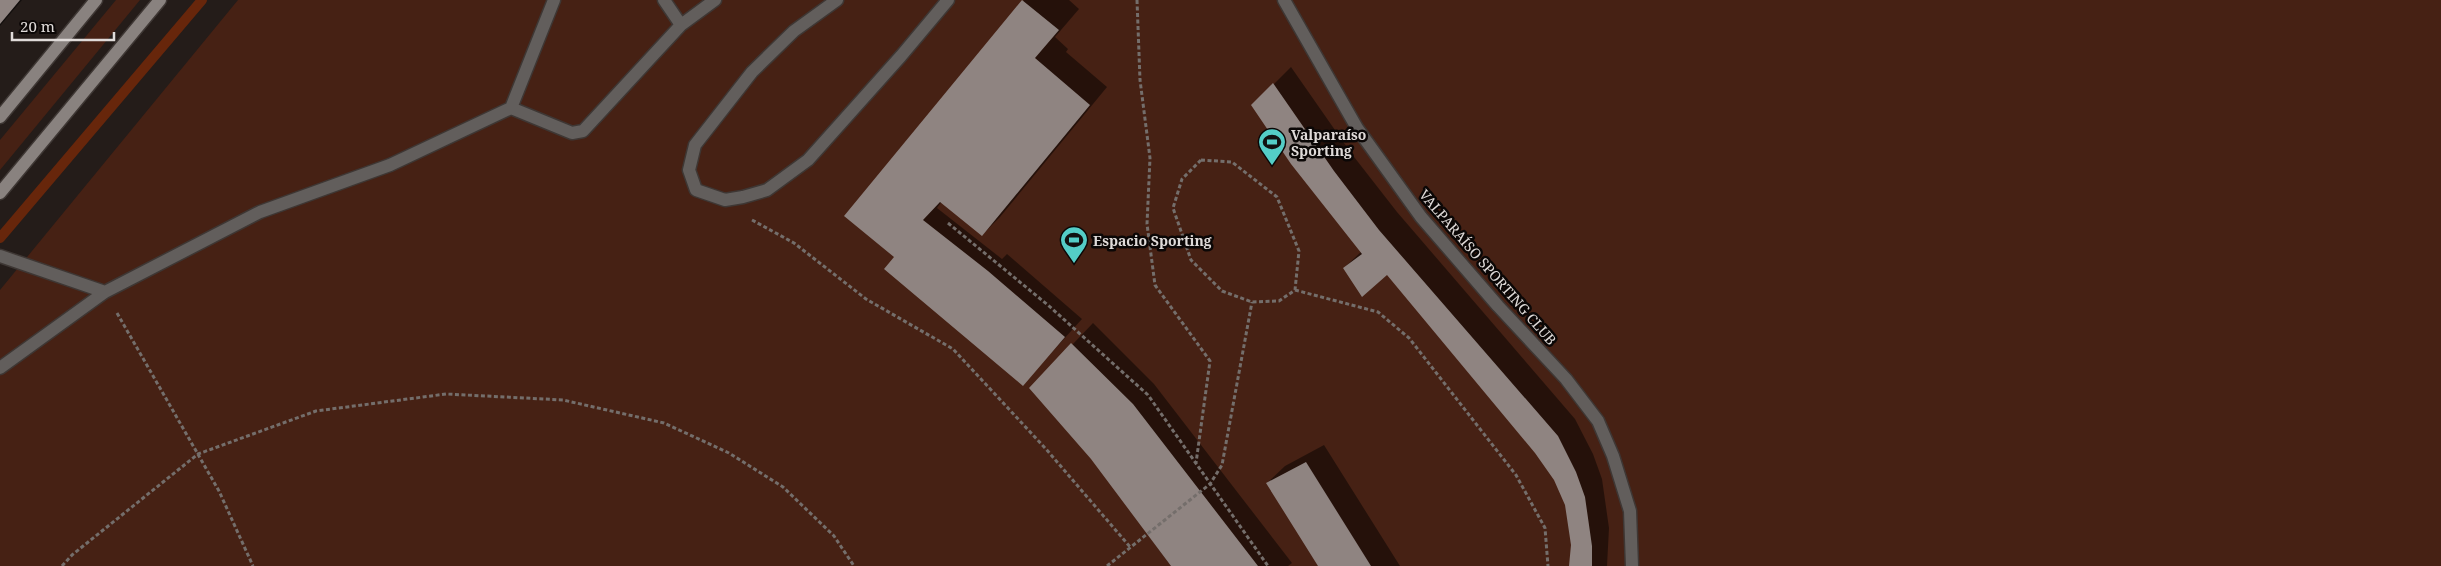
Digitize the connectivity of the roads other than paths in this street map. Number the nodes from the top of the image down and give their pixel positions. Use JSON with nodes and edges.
{"nodes":[{"id":1,"x":96,"y":0,"type":"edge"},
{"id":2,"x":160,"y":0,"type":"edge"},
{"id":3,"x":554,"y":0,"type":"edge"},
{"id":4,"x":664,"y":0,"type":"edge"},
{"id":5,"x":715,"y":0,"type":"edge"},
{"id":6,"x":837,"y":0,"type":"edge"},
{"id":7,"x":948,"y":0,"type":"edge"},
{"id":8,"x":1284,"y":0,"type":"edge"},
{"id":9,"x":681,"y":25,"type":"junction"},
{"id":10,"x":511,"y":108,"type":"junction"},
{"id":11,"x":0,"y":117,"type":"edge"},
{"id":12,"x":0,"y":193,"type":"edge"},
{"id":13,"x":0,"y":256,"type":"edge"},
{"id":14,"x":105,"y":292,"type":"junction"},
{"id":15,"x":0,"y":368,"type":"edge"},
{"id":16,"x":1632,"y":566,"type":"edge"}],
"edges":[{"from":1,"to":11,"type":"main road"},
{"from":2,"to":12,"type":"main road"},
{"from":3,"to":10,"type":"lane"},
{"from":4,"to":9,"type":"lane"},
{"from":5,"to":9,"type":"lane"},
{"from":6,"to":7,"type":"lane"},
{"from":8,"to":16,"type":"lane","name":"VALPARAÍSO SPORTING CLUB"},
{"from":9,"to":10,"type":"lane"},
{"from":10,"to":14,"type":"lane"},
{"from":13,"to":14,"type":"lane"},
{"from":14,"to":15,"type":"lane"}]}
